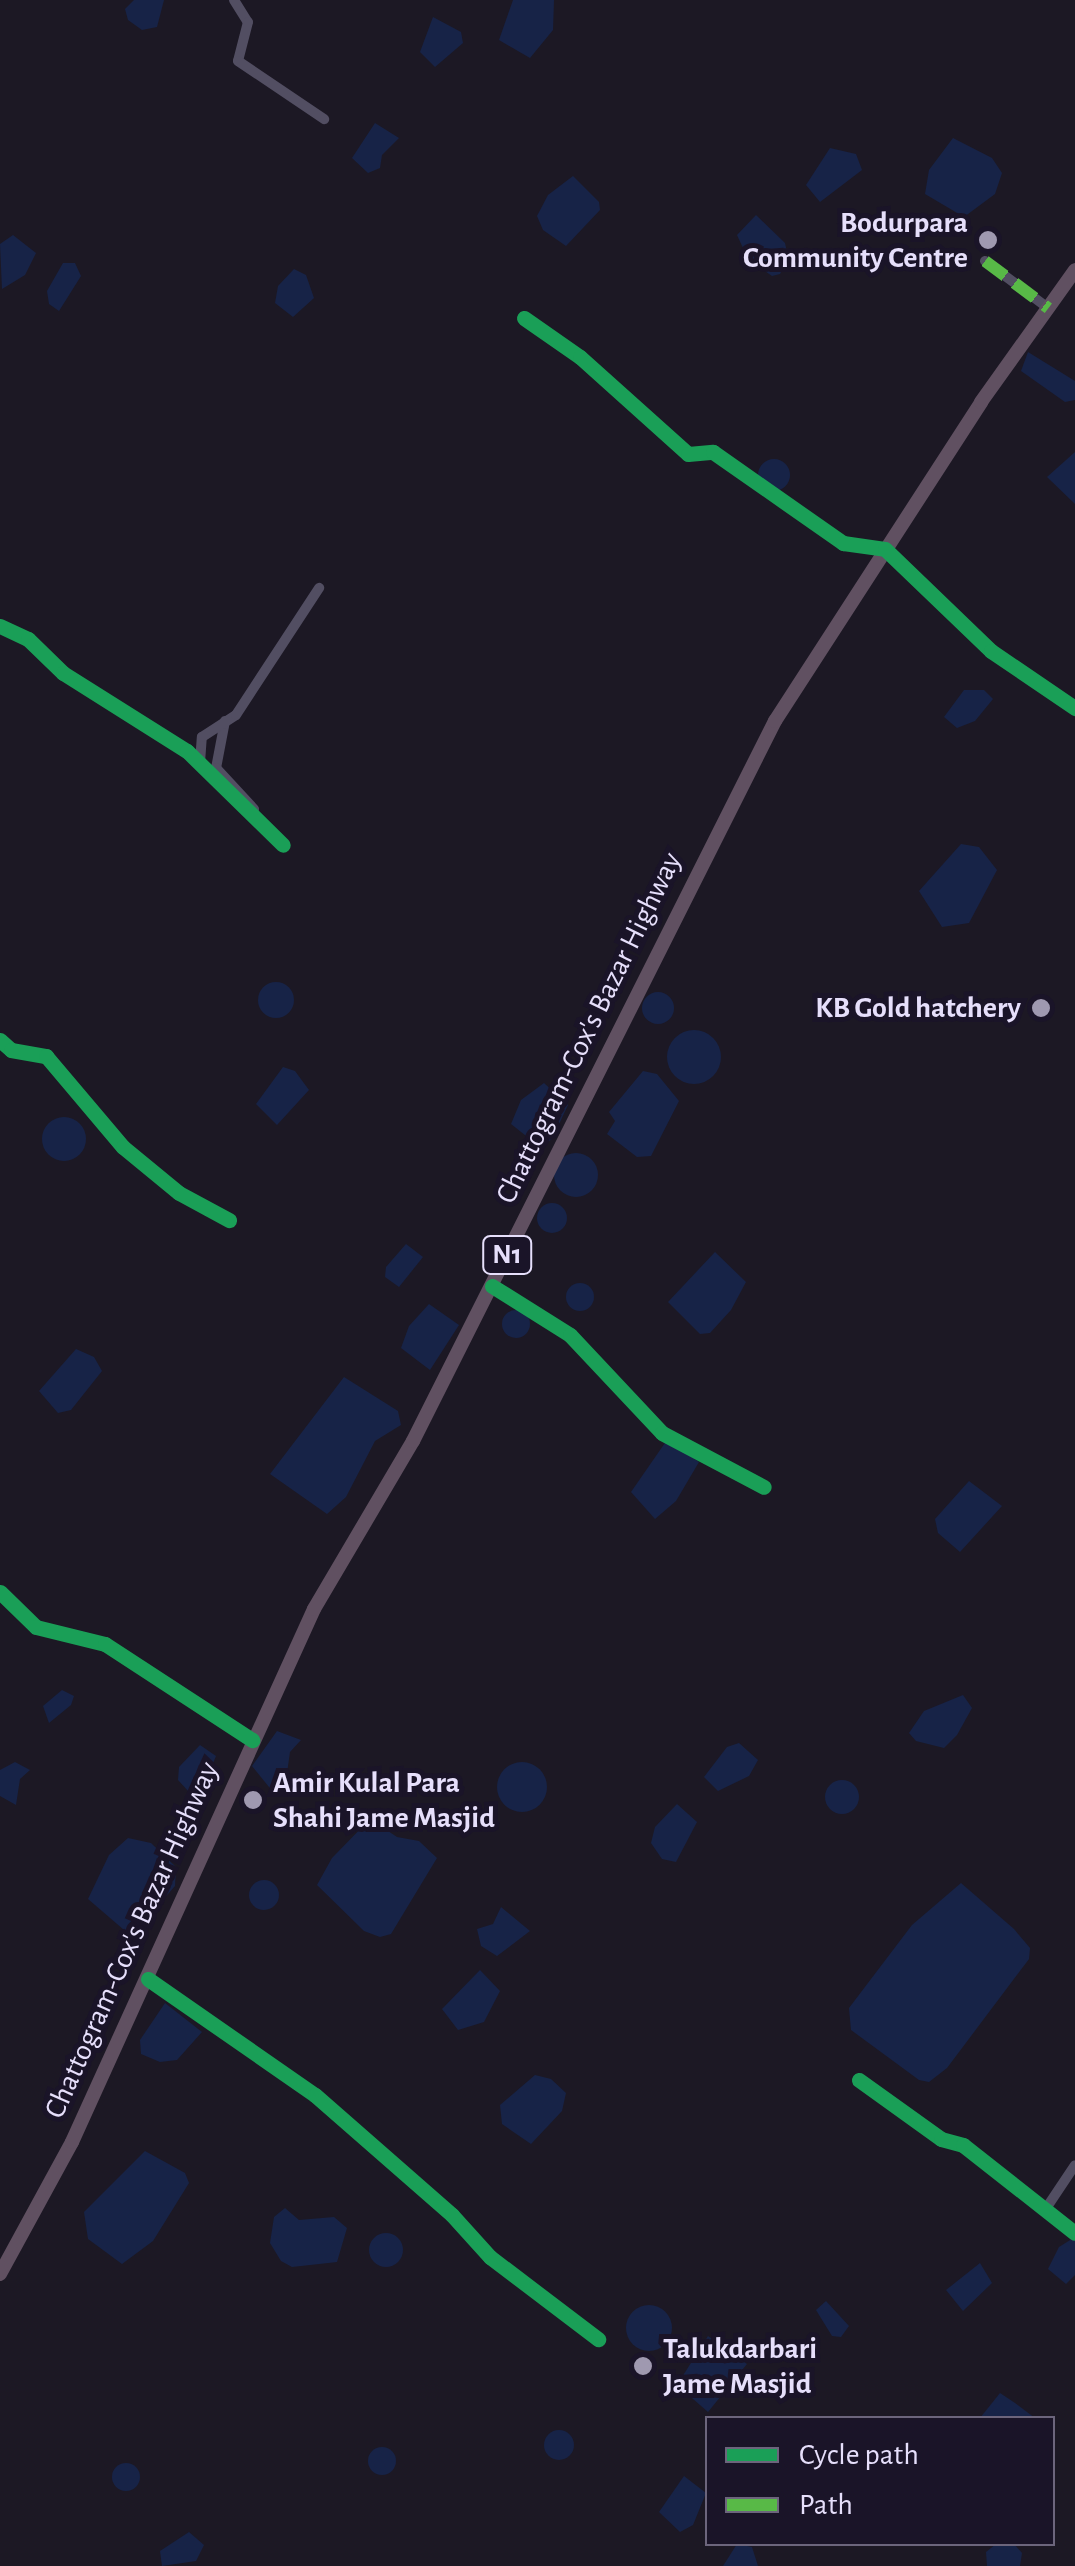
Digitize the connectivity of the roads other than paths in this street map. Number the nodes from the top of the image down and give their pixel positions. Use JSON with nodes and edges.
{"nodes":[{"id":1,"x":234,"y":0,"type":"edge"},
{"id":2,"x":324,"y":119,"type":"dead end"},
{"id":3,"x":986,"y":261,"type":"dead end"},
{"id":4,"x":1075,"y":270,"type":"edge"},
{"id":5,"x":1048,"y":308,"type":"junction"},
{"id":6,"x":524,"y":318,"type":"dead end"},
{"id":7,"x":884,"y":549,"type":"junction"},
{"id":8,"x":320,"y":588,"type":"dead end"},
{"id":9,"x":0,"y":626,"type":"edge"},
{"id":10,"x":1075,"y":708,"type":"edge"},
{"id":11,"x":225,"y":721,"type":"junction"},
{"id":12,"x":200,"y":764,"type":"junction"},
{"id":13,"x":0,"y":1040,"type":"edge"},
{"id":14,"x":228,"y":1220,"type":"dead end"},
{"id":15,"x":492,"y":1286,"type":"junction"},
{"id":16,"x":764,"y":1488,"type":"dead end"},
{"id":17,"x":0,"y":1592,"type":"edge"},
{"id":18,"x":252,"y":1740,"type":"junction"},
{"id":19,"x":148,"y":1979,"type":"junction"},
{"id":20,"x":859,"y":2080,"type":"dead end"},
{"id":21,"x":1075,"y":2164,"type":"edge"},
{"id":22,"x":1047,"y":2207,"type":"junction"},
{"id":23,"x":1075,"y":2233,"type":"edge"},
{"id":24,"x":0,"y":2274,"type":"edge"},
{"id":25,"x":598,"y":2339,"type":"dead end"}],
"edges":[{"from":1,"to":2,"type":"street"},
{"from":3,"to":5,"type":"street"},
{"from":4,"to":5,"type":"highway","name":"Chattogram-Cox's Bazar Highway","number":"N1"},
{"from":5,"to":7,"type":"highway","name":"Chattogram-Cox's Bazar Highway","number":"N1"},
{"from":6,"to":7,"type":"street"},
{"from":7,"to":10,"type":"street"},
{"from":7,"to":15,"type":"highway","name":"Chattogram-Cox's Bazar Highway","number":"N1"},
{"from":8,"to":11,"type":"street"},
{"from":9,"to":12,"type":"street"},
{"from":11,"to":12,"type":"street"},
{"from":11,"to":12,"type":"street"},
{"from":13,"to":14,"type":"street"},
{"from":15,"to":16,"type":"street"},
{"from":15,"to":18,"type":"highway","name":"Chattogram-Cox's Bazar Highway","number":"N1"},
{"from":17,"to":18,"type":"street"},
{"from":18,"to":19,"type":"highway","name":"Chattogram-Cox's Bazar Highway","number":"N1"},
{"from":19,"to":24,"type":"highway","name":"Chattogram-Cox's Bazar Highway","number":"N1"},
{"from":19,"to":25,"type":"street"},
{"from":20,"to":22,"type":"street"},
{"from":21,"to":22,"type":"street"},
{"from":22,"to":23,"type":"street"}]}
